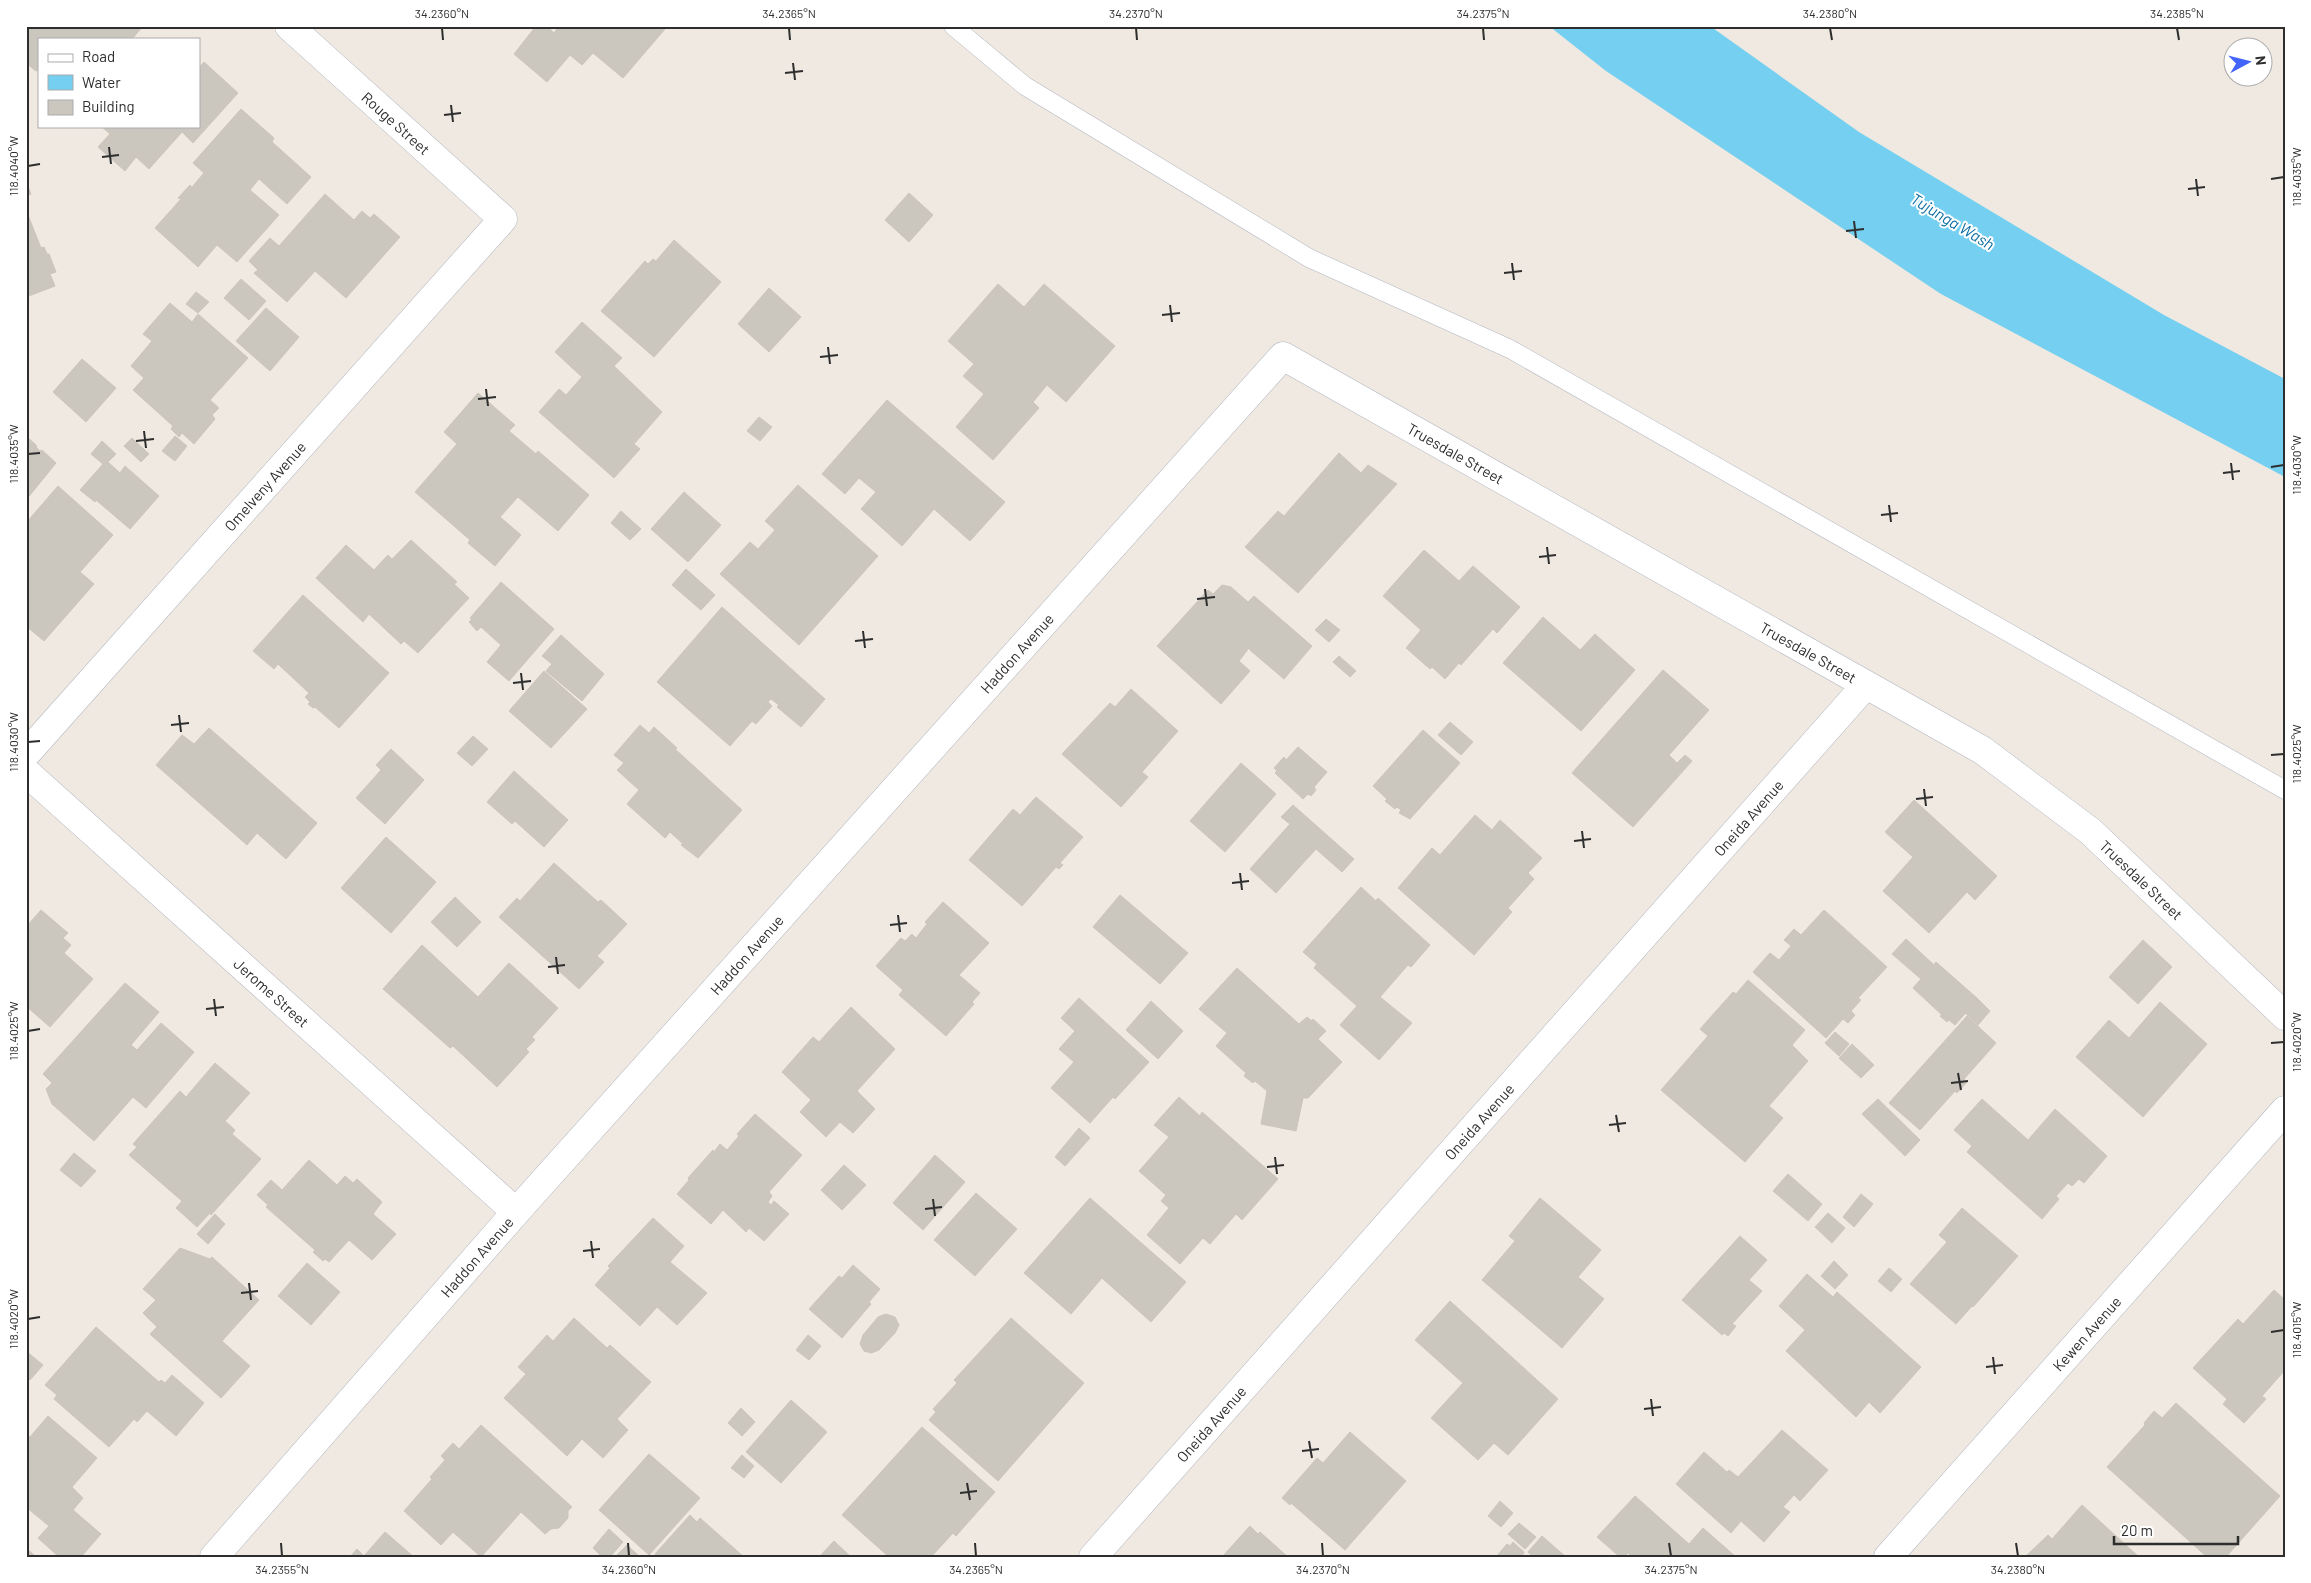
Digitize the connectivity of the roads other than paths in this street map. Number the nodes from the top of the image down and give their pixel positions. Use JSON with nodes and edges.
{"nodes":[{"id":1,"x":289,"y":26,"type":"edge"},
{"id":2,"x":953,"y":26,"type":"edge"},
{"id":3,"x":503,"y":219,"type":"joint"},
{"id":4,"x":1283,"y":356,"type":"joint"},
{"id":5,"x":1865,"y":686,"type":"junction"},
{"id":6,"x":26,"y":754,"type":"edge"},
{"id":7,"x":26,"y":772,"type":"edge"},
{"id":8,"x":2285,"y":790,"type":"edge"},
{"id":9,"x":2285,"y":1016,"type":"edge"},
{"id":10,"x":2285,"y":1110,"type":"edge"},
{"id":11,"x":516,"y":1212,"type":"junction"},
{"id":12,"x":214,"y":1557,"type":"edge"},
{"id":13,"x":1093,"y":1557,"type":"edge"},
{"id":14,"x":1888,"y":1557,"type":"edge"}],
"edges":[{"from":1,"to":3,"type":"street","name":"Rouge Street"},
{"from":2,"to":8,"type":"lane"},
{"from":3,"to":6,"type":"street","name":"Omelveny Avenue"},
{"from":4,"to":5,"type":"street","name":"Truesdale Street"},
{"from":4,"to":11,"type":"street","name":"Haddon Avenue"},
{"from":5,"to":9,"type":"street","name":"Truesdale Street"},
{"from":5,"to":13,"type":"street","name":"Oneida Avenue"},
{"from":7,"to":11,"type":"street","name":"Jerome Street"},
{"from":10,"to":14,"type":"street","name":"Kewen Avenue"},
{"from":11,"to":12,"type":"street","name":"Haddon Avenue"}]}
